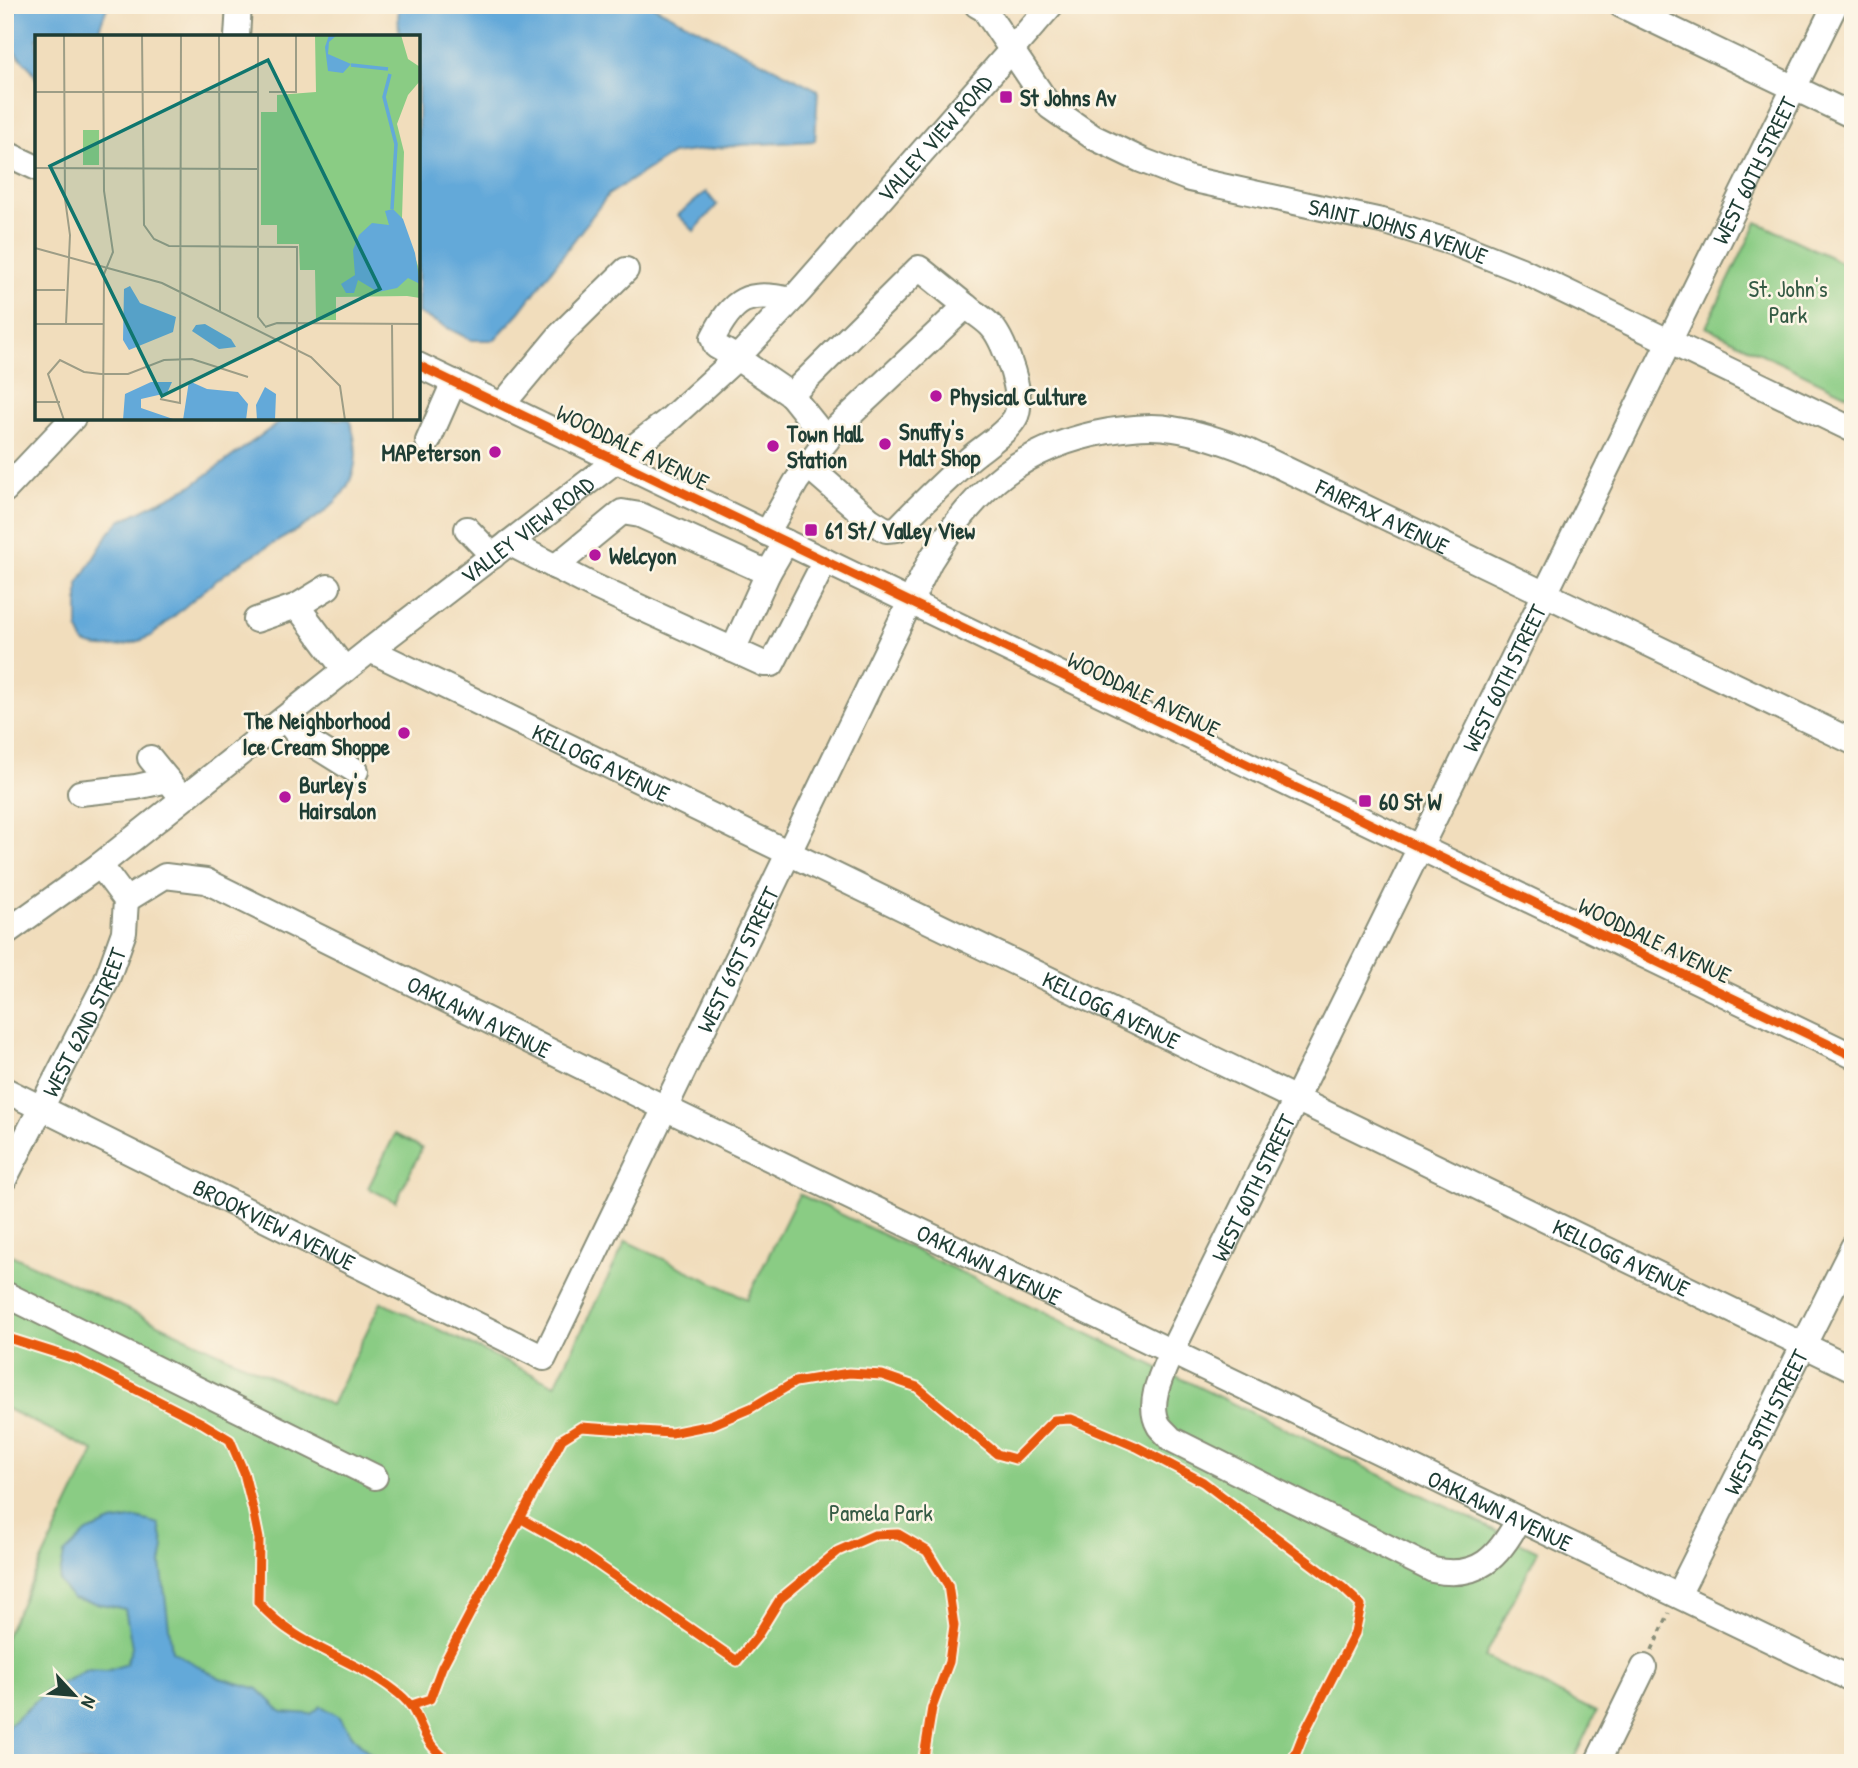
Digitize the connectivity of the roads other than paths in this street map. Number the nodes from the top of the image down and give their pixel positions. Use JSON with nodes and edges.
{"nodes":[{"id":1,"x":239,"y":5,"type":"edge"},
{"id":2,"x":977,"y":5,"type":"edge"},
{"id":3,"x":1051,"y":5,"type":"edge"},
{"id":4,"x":1621,"y":5,"type":"edge"},
{"id":5,"x":1835,"y":5,"type":"edge"},
{"id":6,"x":237,"y":35,"type":"edge"},
{"id":7,"x":1012,"y":50,"type":"junction"},
{"id":8,"x":1794,"y":88,"type":"junction"},
{"id":9,"x":1853,"y":116,"type":"edge"},
{"id":10,"x":5,"y":153,"type":"edge"},
{"id":11,"x":35,"y":168,"type":"edge"},
{"id":12,"x":626,"y":270,"type":"dead end"},
{"id":13,"x":791,"y":300,"type":"junction"},
{"id":14,"x":966,"y":306,"type":"junction"},
{"id":15,"x":1669,"y":342,"type":"junction"},
{"id":16,"x":737,"y":358,"type":"junction"},
{"id":17,"x":420,"y":366,"type":"edge"},
{"id":18,"x":454,"y":382,"type":"junction"},
{"id":19,"x":791,"y":395,"type":"junction"},
{"id":20,"x":502,"y":405,"type":"junction"},
{"id":21,"x":71,"y":420,"type":"edge"},
{"id":22,"x":1853,"y":430,"type":"edge"},
{"id":23,"x":827,"y":440,"type":"junction"},
{"id":24,"x":428,"y":442,"type":"dead end"},
{"id":25,"x":617,"y":461,"type":"junction"},
{"id":26,"x":808,"y":466,"type":"junction"},
{"id":27,"x":5,"y":490,"type":"edge"},
{"id":28,"x":467,"y":529,"type":"dead end"},
{"id":29,"x":777,"y":537,"type":"junction"},
{"id":30,"x":501,"y":550,"type":"junction"},
{"id":31,"x":825,"y":561,"type":"junction"},
{"id":32,"x":930,"y":561,"type":"joint"},
{"id":33,"x":555,"y":567,"type":"junction"},
{"id":34,"x":768,"y":573,"type":"junction"},
{"id":35,"x":328,"y":587,"type":"dead end"},
{"id":36,"x":1545,"y":594,"type":"junction"},
{"id":37,"x":911,"y":602,"type":"junction"},
{"id":38,"x":297,"y":606,"type":"junction"},
{"id":39,"x":256,"y":620,"type":"dead end"},
{"id":40,"x":370,"y":650,"type":"junction"},
{"id":41,"x":733,"y":650,"type":"junction"},
{"id":42,"x":345,"y":670,"type":"junction"},
{"id":43,"x":285,"y":718,"type":"junction"},
{"id":44,"x":1853,"y":743,"type":"edge"},
{"id":45,"x":150,"y":758,"type":"dead end"},
{"id":46,"x":356,"y":771,"type":"dead end"},
{"id":47,"x":175,"y":790,"type":"junction"},
{"id":48,"x":80,"y":793,"type":"dead end"},
{"id":49,"x":1420,"y":848,"type":"junction"},
{"id":50,"x":789,"y":853,"type":"junction"},
{"id":51,"x":100,"y":865,"type":"junction"},
{"id":52,"x":125,"y":900,"type":"junction"},
{"id":53,"x":5,"y":933,"type":"edge"},
{"id":54,"x":1853,"y":1056,"type":"edge"},
{"id":55,"x":5,"y":1090,"type":"edge"},
{"id":56,"x":1296,"y":1099,"type":"junction"},
{"id":57,"x":40,"y":1107,"type":"junction"},
{"id":58,"x":665,"y":1108,"type":"junction"},
{"id":59,"x":5,"y":1178,"type":"edge"},
{"id":60,"x":1853,"y":1247,"type":"edge"},
{"id":61,"x":5,"y":1294,"type":"edge"},
{"id":62,"x":1805,"y":1346,"type":"junction"},
{"id":63,"x":1171,"y":1353,"type":"junction"},
{"id":64,"x":544,"y":1358,"type":"joint"},
{"id":65,"x":1853,"y":1369,"type":"edge"},
{"id":66,"x":375,"y":1477,"type":"dead end"},
{"id":67,"x":1519,"y":1519,"type":"junction"},
{"id":68,"x":1678,"y":1595,"type":"junction"},
{"id":69,"x":1644,"y":1667,"type":"road end"},
{"id":70,"x":1853,"y":1680,"type":"edge"},
{"id":71,"x":1597,"y":1763,"type":"edge"}],
"edges":[{"from":1,"to":6,"type":"street"},
{"from":2,"to":7,"type":"street","name":"SAINT JOHNS AVENUE"},
{"from":3,"to":7,"type":"street","name":"VALLEY VIEW ROAD"},
{"from":4,"to":8,"type":"street"},
{"from":5,"to":8,"type":"street","name":"WEST 60TH STREET"},
{"from":7,"to":13,"type":"street","name":"VALLEY VIEW ROAD"},
{"from":7,"to":15,"type":"street","name":"SAINT JOHNS AVENUE"},
{"from":8,"to":9,"type":"street"},
{"from":8,"to":15,"type":"street","name":"WEST 60TH STREET"},
{"from":10,"to":11,"type":"street"},
{"from":12,"to":20,"type":"street"},
{"from":13,"to":16,"type":"street","name":"VALLEY VIEW ROAD"},
{"from":13,"to":16,"type":"street"},
{"from":14,"to":19,"type":"street"},
{"from":14,"to":23,"type":"street"},
{"from":14,"to":26,"type":"street"},
{"from":15,"to":22,"type":"street","name":"SAINT JOHNS AVENUE"},
{"from":15,"to":36,"type":"street","name":"WEST 60TH STREET"},
{"from":16,"to":19,"type":"street"},
{"from":16,"to":25,"type":"street","name":"VALLEY VIEW ROAD"},
{"from":17,"to":18,"type":"street","name":"WOODDALE AVENUE"},
{"from":18,"to":20,"type":"street","name":"WOODDALE AVENUE"},
{"from":18,"to":24,"type":"street"},
{"from":19,"to":23,"type":"street"},
{"from":20,"to":25,"type":"street","name":"WOODDALE AVENUE"},
{"from":21,"to":27,"type":"street"},
{"from":23,"to":26,"type":"street"},
{"from":25,"to":29,"type":"street","name":"WOODDALE AVENUE"},
{"from":25,"to":30,"type":"street","name":"VALLEY VIEW ROAD"},
{"from":26,"to":29,"type":"street"},
{"from":28,"to":30,"type":"street"},
{"from":29,"to":31,"type":"street","name":"WOODDALE AVENUE"},
{"from":29,"to":34,"type":"street"},
{"from":30,"to":33,"type":"street"},
{"from":30,"to":40,"type":"street","name":"VALLEY VIEW ROAD"},
{"from":31,"to":37,"type":"street","name":"WOODDALE AVENUE"},
{"from":31,"to":41,"type":"street"},
{"from":32,"to":36,"type":"street","name":"FAIRFAX AVENUE"},
{"from":32,"to":37,"type":"street","name":"WEST 61ST STREET"},
{"from":33,"to":34,"type":"street"},
{"from":33,"to":41,"type":"street"},
{"from":34,"to":41,"type":"street"},
{"from":35,"to":38,"type":"street"},
{"from":36,"to":44,"type":"street","name":"FAIRFAX AVENUE"},
{"from":36,"to":49,"type":"street","name":"WEST 60TH STREET"},
{"from":37,"to":49,"type":"street","name":"WOODDALE AVENUE"},
{"from":37,"to":50,"type":"street","name":"WEST 61ST STREET"},
{"from":38,"to":39,"type":"street"},
{"from":38,"to":42,"type":"street"},
{"from":40,"to":42,"type":"street","name":"VALLEY VIEW ROAD"},
{"from":40,"to":50,"type":"street","name":"KELLOGG AVENUE"},
{"from":42,"to":43,"type":"street","name":"VALLEY VIEW ROAD"},
{"from":43,"to":46,"type":"street"},
{"from":43,"to":47,"type":"street","name":"VALLEY VIEW ROAD"},
{"from":45,"to":47,"type":"street"},
{"from":47,"to":48,"type":"street"},
{"from":47,"to":51,"type":"street","name":"VALLEY VIEW ROAD"},
{"from":49,"to":54,"type":"street","name":"WOODDALE AVENUE"},
{"from":49,"to":56,"type":"street","name":"WEST 60TH STREET"},
{"from":50,"to":56,"type":"street","name":"KELLOGG AVENUE"},
{"from":50,"to":58,"type":"street","name":"WEST 61ST STREET"},
{"from":51,"to":52,"type":"street"},
{"from":51,"to":53,"type":"street","name":"VALLEY VIEW ROAD"},
{"from":52,"to":57,"type":"street","name":"WEST 62ND STREET"},
{"from":52,"to":58,"type":"street","name":"OAKLAWN AVENUE"},
{"from":55,"to":57,"type":"street","name":"BROOKVIEW AVENUE"},
{"from":56,"to":62,"type":"street","name":"KELLOGG AVENUE"},
{"from":56,"to":63,"type":"street","name":"WEST 60TH STREET"},
{"from":57,"to":59,"type":"street","name":"WEST 62ND STREET"},
{"from":57,"to":64,"type":"street","name":"BROOKVIEW AVENUE"},
{"from":58,"to":63,"type":"street","name":"OAKLAWN AVENUE"},
{"from":58,"to":64,"type":"street","name":"WEST 61ST STREET"},
{"from":60,"to":62,"type":"street","name":"WEST 59TH STREET"},
{"from":61,"to":66,"type":"street"},
{"from":62,"to":65,"type":"street","name":"KELLOGG AVENUE"},
{"from":62,"to":68,"type":"street","name":"WEST 59TH STREET"},
{"from":63,"to":67,"type":"street","name":"OAKLAWN AVENUE"},
{"from":63,"to":67,"type":"street","name":"WEST 60TH STREET"},
{"from":67,"to":68,"type":"street","name":"OAKLAWN AVENUE"},
{"from":68,"to":70,"type":"street","name":"OAKLAWN AVENUE"},
{"from":69,"to":71,"type":"street"}]}
